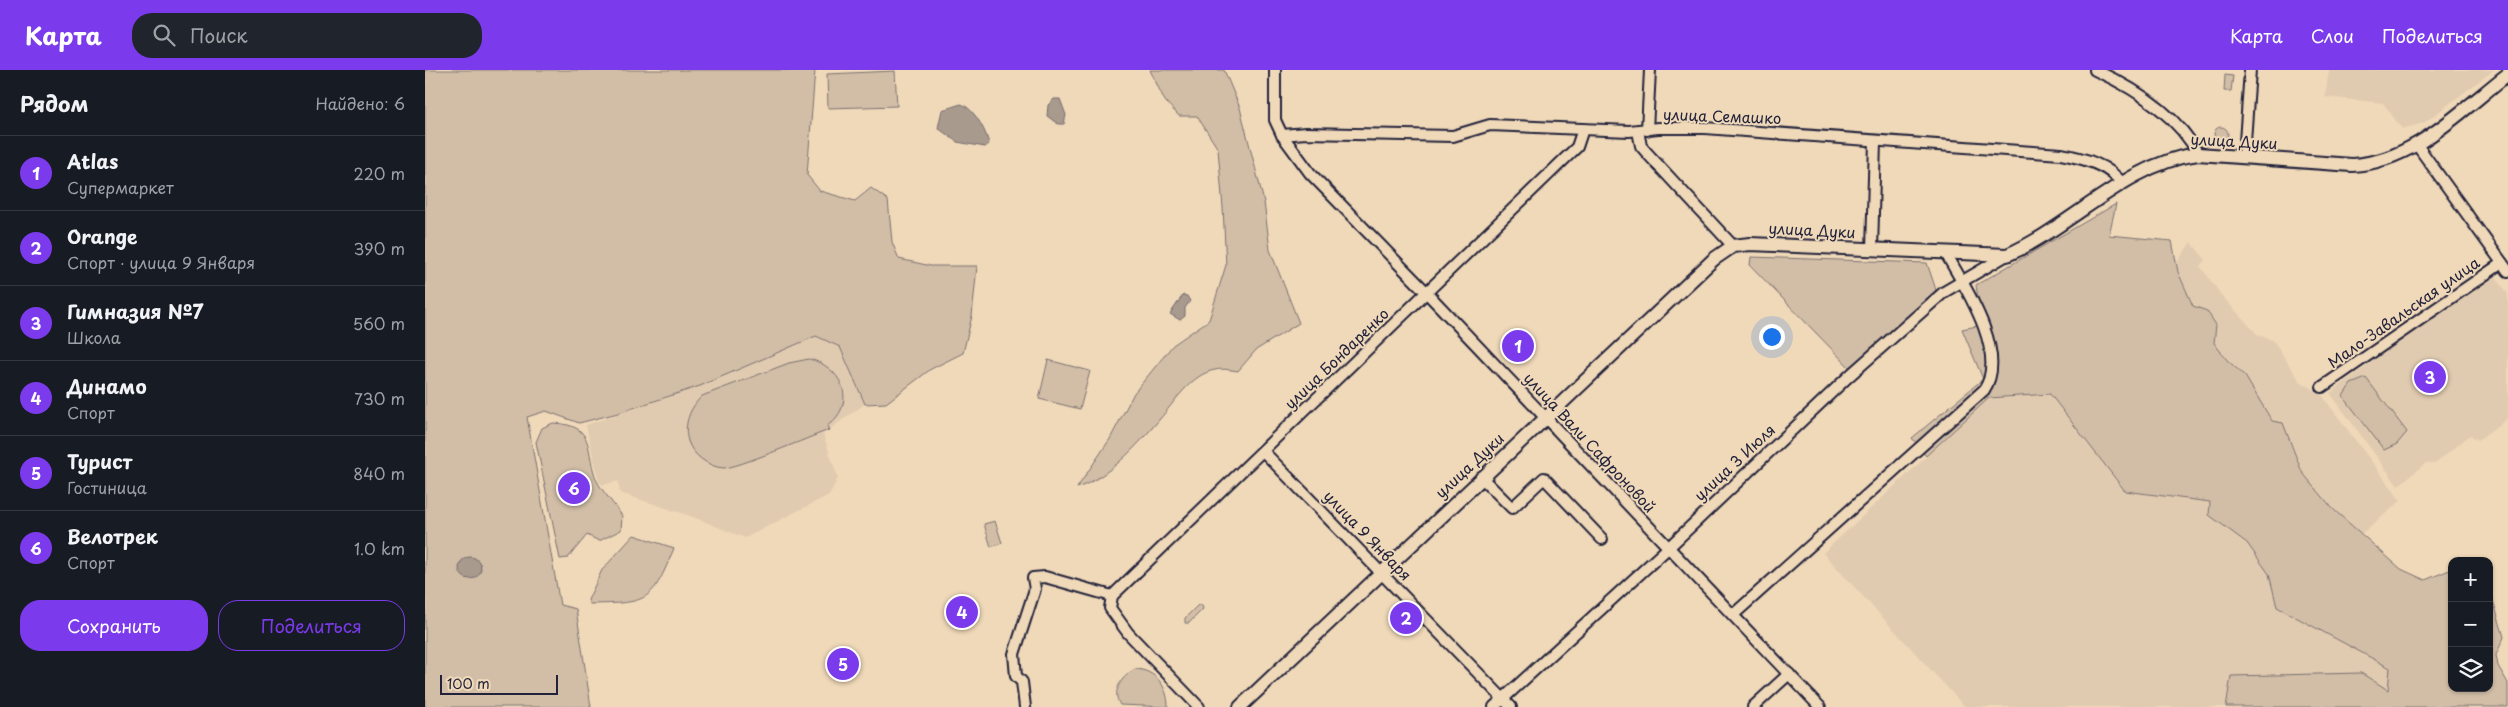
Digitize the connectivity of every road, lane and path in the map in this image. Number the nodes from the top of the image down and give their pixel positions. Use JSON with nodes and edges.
{"nodes":[{"id":1,"x":1275,"y":70,"type":"edge"},
{"id":2,"x":1650,"y":70,"type":"edge"},
{"id":3,"x":2095,"y":70,"type":"edge"},
{"id":4,"x":2251,"y":70,"type":"edge"},
{"id":5,"x":2508,"y":74,"type":"edge"},
{"id":6,"x":1583,"y":129,"type":"junction"},
{"id":7,"x":1643,"y":130,"type":"junction"},
{"id":8,"x":1282,"y":135,"type":"junction"},
{"id":9,"x":1875,"y":141,"type":"junction"},
{"id":10,"x":2417,"y":145,"type":"junction"},
{"id":11,"x":2198,"y":154,"type":"junction"},
{"id":12,"x":2244,"y":156,"type":"junction"},
{"id":13,"x":2122,"y":184,"type":"junction"},
{"id":14,"x":1733,"y":246,"type":"junction"},
{"id":15,"x":1872,"y":250,"type":"junction"},
{"id":16,"x":1945,"y":252,"type":"junction"},
{"id":17,"x":2007,"y":255,"type":"junction"},
{"id":18,"x":2505,"y":267,"type":"edge"},
{"id":19,"x":1962,"y":281,"type":"junction"},
{"id":20,"x":1427,"y":293,"type":"junction"},
{"id":21,"x":2322,"y":388,"type":"dead end"},
{"id":22,"x":1545,"y":419,"type":"junction"},
{"id":23,"x":1263,"y":451,"type":"junction"},
{"id":24,"x":1481,"y":478,"type":"junction"},
{"id":25,"x":1602,"y":539,"type":"dead end"},
{"id":26,"x":1668,"y":548,"type":"junction"},
{"id":27,"x":1382,"y":572,"type":"junction"},
{"id":28,"x":1112,"y":596,"type":"junction"},
{"id":29,"x":1733,"y":615,"type":"junction"},
{"id":30,"x":1789,"y":674,"type":"junction"},
{"id":31,"x":1503,"y":698,"type":"junction"},
{"id":32,"x":1025,"y":707,"type":"edge"},
{"id":33,"x":1199,"y":707,"type":"edge"},
{"id":34,"x":1240,"y":707,"type":"edge"},
{"id":35,"x":1494,"y":707,"type":"edge"},
{"id":36,"x":1511,"y":707,"type":"edge"},
{"id":37,"x":1753,"y":707,"type":"edge"},
{"id":38,"x":1821,"y":707,"type":"edge"}],
"edges":[{"from":1,"to":8,"type":"street","name":"улица Вали Сафроновой"},
{"from":2,"to":7,"type":"street"},
{"from":3,"to":11,"type":"street"},
{"from":4,"to":12,"type":"street"},
{"from":5,"to":10,"type":"main road","name":"улица Дуки"},
{"from":6,"to":7,"type":"street","name":"улица Семашко"},
{"from":6,"to":8,"type":"street","name":"улица Семашко"},
{"from":6,"to":20,"type":"street","name":"улица Бондаренко"},
{"from":7,"to":9,"type":"street","name":"улица Семашко"},
{"from":7,"to":14,"type":"street"},
{"from":8,"to":20,"type":"street","name":"улица Вали Сафроновой"},
{"from":9,"to":13,"type":"street","name":"улица Семашко"},
{"from":9,"to":15,"type":"street"},
{"from":10,"to":12,"type":"main road","name":"улица Дуки"},
{"from":10,"to":18,"type":"street"},
{"from":11,"to":12,"type":"main road","name":"улица Дуки"},
{"from":11,"to":13,"type":"main road","name":"улица Дуки"},
{"from":13,"to":17,"type":"main road","name":"улица Дуки"},
{"from":14,"to":15,"type":"main road","name":"улица Дуки"},
{"from":14,"to":22,"type":"main road","name":"улица Дуки"},
{"from":15,"to":16,"type":"main road","name":"улица Дуки"},
{"from":16,"to":17,"type":"main road","name":"улица Дуки"},
{"from":16,"to":19,"type":"street"},
{"from":17,"to":19,"type":"street","name":"улица 3 Июля"},
{"from":18,"to":21,"type":"street","name":"Мало-Завальская улица"},
{"from":19,"to":26,"type":"street","name":"улица 3 Июля"},
{"from":19,"to":29,"type":"street"},
{"from":20,"to":22,"type":"street","name":"улица Вали Сафроновой"},
{"from":20,"to":23,"type":"street","name":"улица Бондаренко"},
{"from":22,"to":24,"type":"main road","name":"улица Дуки"},
{"from":22,"to":26,"type":"street","name":"улица Вали Сафроновой"},
{"from":23,"to":27,"type":"street","name":"улица 9 Января"},
{"from":23,"to":28,"type":"street","name":"улица Бондаренко"},
{"from":24,"to":25,"type":"street"},
{"from":24,"to":27,"type":"main road","name":"улица Дуки"},
{"from":26,"to":29,"type":"street","name":"улица Вали Сафроновой"},
{"from":26,"to":31,"type":"street","name":"улица 3 Июля"},
{"from":27,"to":31,"type":"street","name":"улица 9 Января"},
{"from":27,"to":34,"type":"main road","name":"улица Дуки"},
{"from":28,"to":32,"type":"street"},
{"from":28,"to":33,"type":"street"},
{"from":29,"to":30,"type":"street","name":"улица Вали Сафроновой"},
{"from":30,"to":37,"type":"street"},
{"from":30,"to":38,"type":"street","name":"улица Вали Сафроновой"},
{"from":31,"to":35,"type":"street","name":"улица 3 Июля"},
{"from":31,"to":36,"type":"street","name":"улица 9 Января"}]}
